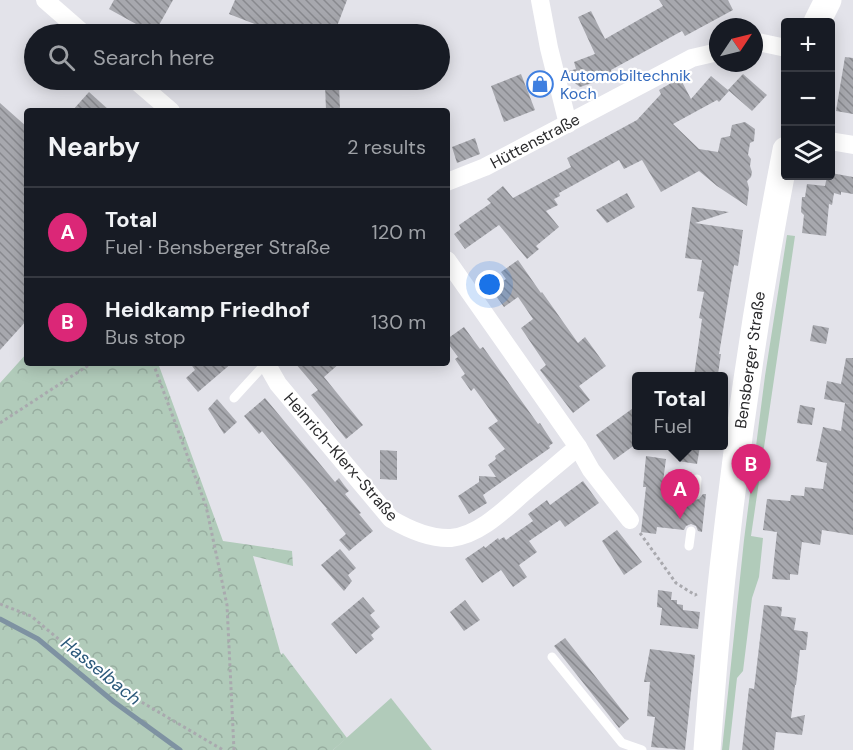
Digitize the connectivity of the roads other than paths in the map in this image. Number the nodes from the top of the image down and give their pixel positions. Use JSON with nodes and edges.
{"nodes":[{"id":1,"x":45,"y":0,"type":"edge"},
{"id":2,"x":540,"y":0,"type":"edge"},
{"id":3,"x":828,"y":0,"type":"edge"},
{"id":4,"x":819,"y":18,"type":"edge"},
{"id":5,"x":73,"y":24,"type":"edge"},
{"id":6,"x":763,"y":43,"type":"edge"},
{"id":7,"x":781,"y":47,"type":"edge"},
{"id":8,"x":709,"y":54,"type":"edge"},
{"id":9,"x":147,"y":90,"type":"edge"},
{"id":10,"x":168,"y":108,"type":"edge"},
{"id":11,"x":568,"y":124,"type":"junction"},
{"id":12,"x":835,"y":142,"type":"edge"},
{"id":13,"x":853,"y":145,"type":"edge"},
{"id":14,"x":781,"y":173,"type":"edge"},
{"id":15,"x":450,"y":181,"type":"edge"},
{"id":16,"x":450,"y":264,"type":"edge"},
{"id":17,"x":263,"y":366,"type":"edge"},
{"id":18,"x":268,"y":366,"type":"edge"},
{"id":19,"x":234,"y":398,"type":"dead end"},
{"id":20,"x":578,"y":447,"type":"junction"},
{"id":21,"x":697,"y":479,"type":"dead end"},
{"id":22,"x":696,"y":493,"type":"dead end"},
{"id":23,"x":630,"y":520,"type":"road end"},
{"id":24,"x":691,"y":531,"type":"dead end"},
{"id":25,"x":689,"y":546,"type":"dead end"},
{"id":26,"x":552,"y":657,"type":"dead end"},
{"id":27,"x":642,"y":750,"type":"edge"},
{"id":28,"x":706,"y":750,"type":"edge"}],
"edges":[{"from":1,"to":5,"type":"street"},
{"from":2,"to":11,"type":"street"},
{"from":3,"to":4,"type":"main road"},
{"from":6,"to":7,"type":"street"},
{"from":8,"to":11,"type":"street","name":"Hüttenstraße"},
{"from":9,"to":10,"type":"street"},
{"from":11,"to":15,"type":"street","name":"Hüttenstraße"},
{"from":12,"to":13,"type":"street"},
{"from":14,"to":28,"type":"main road","name":"Bensberger Straße"},
{"from":16,"to":20,"type":"street"},
{"from":17,"to":19,"type":"lane"},
{"from":18,"to":20,"type":"street","name":"Heinrich-Klerx-Straße"},
{"from":20,"to":23,"type":"street"},
{"from":21,"to":22,"type":"lane"},
{"from":24,"to":25,"type":"lane"},
{"from":26,"to":27,"type":"lane"}]}
